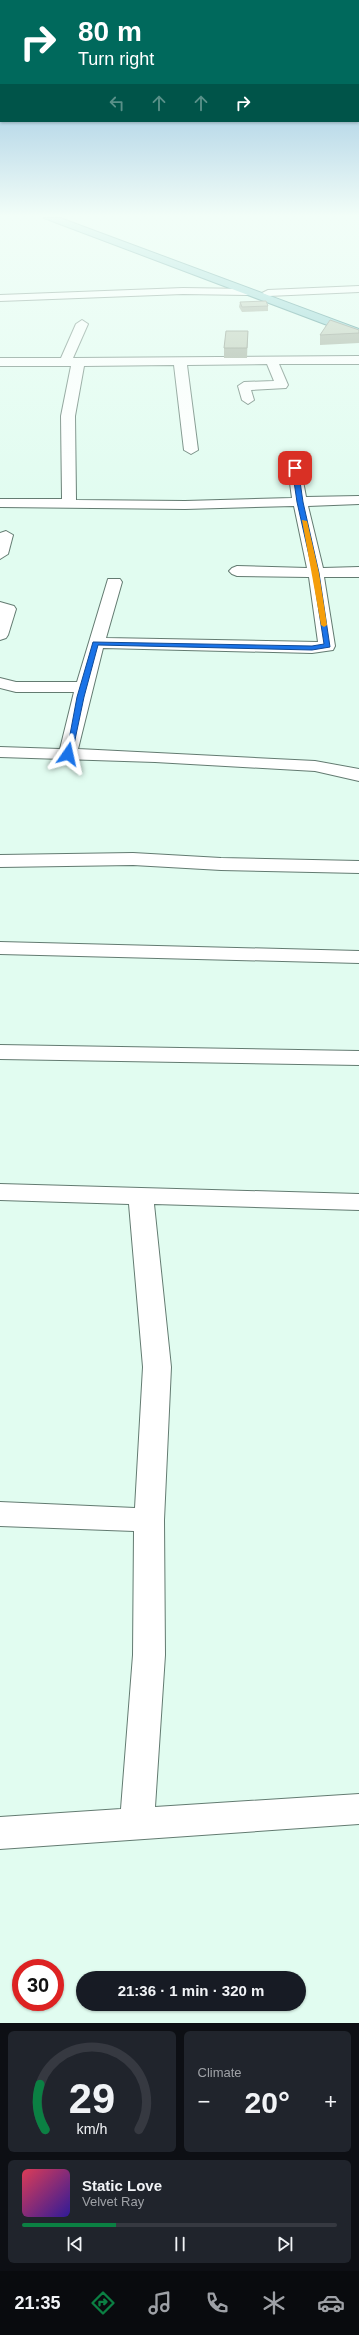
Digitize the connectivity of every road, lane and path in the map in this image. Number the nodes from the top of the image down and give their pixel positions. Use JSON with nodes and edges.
{"nodes":[{"id":1,"x":303,"y":312,"type":"edge"},
{"id":2,"x":321,"y":312,"type":"edge"},
{"id":3,"x":82,"y":324,"type":"dead end"},
{"id":4,"x":359,"y":327,"type":"edge"},
{"id":5,"x":359,"y":333,"type":"edge"},
{"id":6,"x":359,"y":360,"type":"edge"},
{"id":7,"x":180,"y":361,"type":"junction"},
{"id":8,"x":272,"y":361,"type":"junction"},
{"id":9,"x":0,"y":362,"type":"edge"},
{"id":10,"x":72,"y":362,"type":"junction"},
{"id":11,"x":248,"y":400,"type":"dead end"},
{"id":12,"x":190,"y":450,"type":"dead end"},
{"id":13,"x":295,"y":468,"type":"dead end"},
{"id":14,"x":359,"y":500,"type":"edge"},
{"id":15,"x":300,"y":502,"type":"junction"},
{"id":16,"x":0,"y":503,"type":"edge"},
{"id":17,"x":69,"y":503,"type":"junction"},
{"id":18,"x":6,"y":535,"type":"dead end"},
{"id":19,"x":0,"y":554,"type":"edge"},
{"id":20,"x":237,"y":571,"type":"dead end"},
{"id":21,"x":359,"y":572,"type":"edge"},
{"id":22,"x":316,"y":573,"type":"junction"},
{"id":23,"x":114,"y":582,"type":"dead end"},
{"id":24,"x":0,"y":607,"type":"edge"},
{"id":25,"x":0,"y":635,"type":"edge"},
{"id":26,"x":96,"y":643,"type":"junction"},
{"id":27,"x":0,"y":683,"type":"edge"},
{"id":28,"x":84,"y":687,"type":"junction"},
{"id":29,"x":0,"y":752,"type":"edge"},
{"id":30,"x":68,"y":754,"type":"junction"},
{"id":31,"x":359,"y":775,"type":"edge"},
{"id":32,"x":0,"y":861,"type":"edge"},
{"id":33,"x":359,"y":867,"type":"edge"},
{"id":34,"x":0,"y":948,"type":"edge"},
{"id":35,"x":359,"y":957,"type":"edge"},
{"id":36,"x":0,"y":1052,"type":"edge"},
{"id":37,"x":359,"y":1058,"type":"edge"},
{"id":38,"x":0,"y":1192,"type":"edge"},
{"id":39,"x":141,"y":1197,"type":"junction"},
{"id":40,"x":359,"y":1202,"type":"edge"},
{"id":41,"x":0,"y":1514,"type":"edge"},
{"id":42,"x":149,"y":1520,"type":"junction"},
{"id":43,"x":359,"y":1809,"type":"edge"},
{"id":44,"x":137,"y":1823,"type":"junction"},
{"id":45,"x":0,"y":1833,"type":"edge"}],
"edges":[{"from":1,"to":5,"type":"main road"},
{"from":2,"to":4,"type":"main road"},
{"from":3,"to":10,"type":"street"},
{"from":6,"to":8,"type":"street"},
{"from":7,"to":8,"type":"street"},
{"from":7,"to":10,"type":"street"},
{"from":7,"to":12,"type":"street"},
{"from":8,"to":11,"type":"street"},
{"from":9,"to":10,"type":"street"},
{"from":10,"to":17,"type":"street"},
{"from":13,"to":15,"type":"street"},
{"from":14,"to":15,"type":"street"},
{"from":15,"to":17,"type":"street"},
{"from":15,"to":22,"type":"street"},
{"from":16,"to":17,"type":"street"},
{"from":18,"to":19,"type":"street"},
{"from":20,"to":22,"type":"street"},
{"from":21,"to":22,"type":"street"},
{"from":22,"to":26,"type":"street"},
{"from":23,"to":26,"type":"street"},
{"from":24,"to":25,"type":"street"},
{"from":26,"to":28,"type":"street"},
{"from":27,"to":28,"type":"street"},
{"from":28,"to":30,"type":"street"},
{"from":29,"to":30,"type":"street"},
{"from":30,"to":31,"type":"street"},
{"from":32,"to":33,"type":"street"},
{"from":34,"to":35,"type":"street"},
{"from":36,"to":37,"type":"street"},
{"from":38,"to":39,"type":"street"},
{"from":39,"to":40,"type":"street"},
{"from":39,"to":42,"type":"street"},
{"from":41,"to":42,"type":"street"},
{"from":42,"to":44,"type":"street"},
{"from":43,"to":44,"type":"street"},
{"from":44,"to":45,"type":"street"}]}
